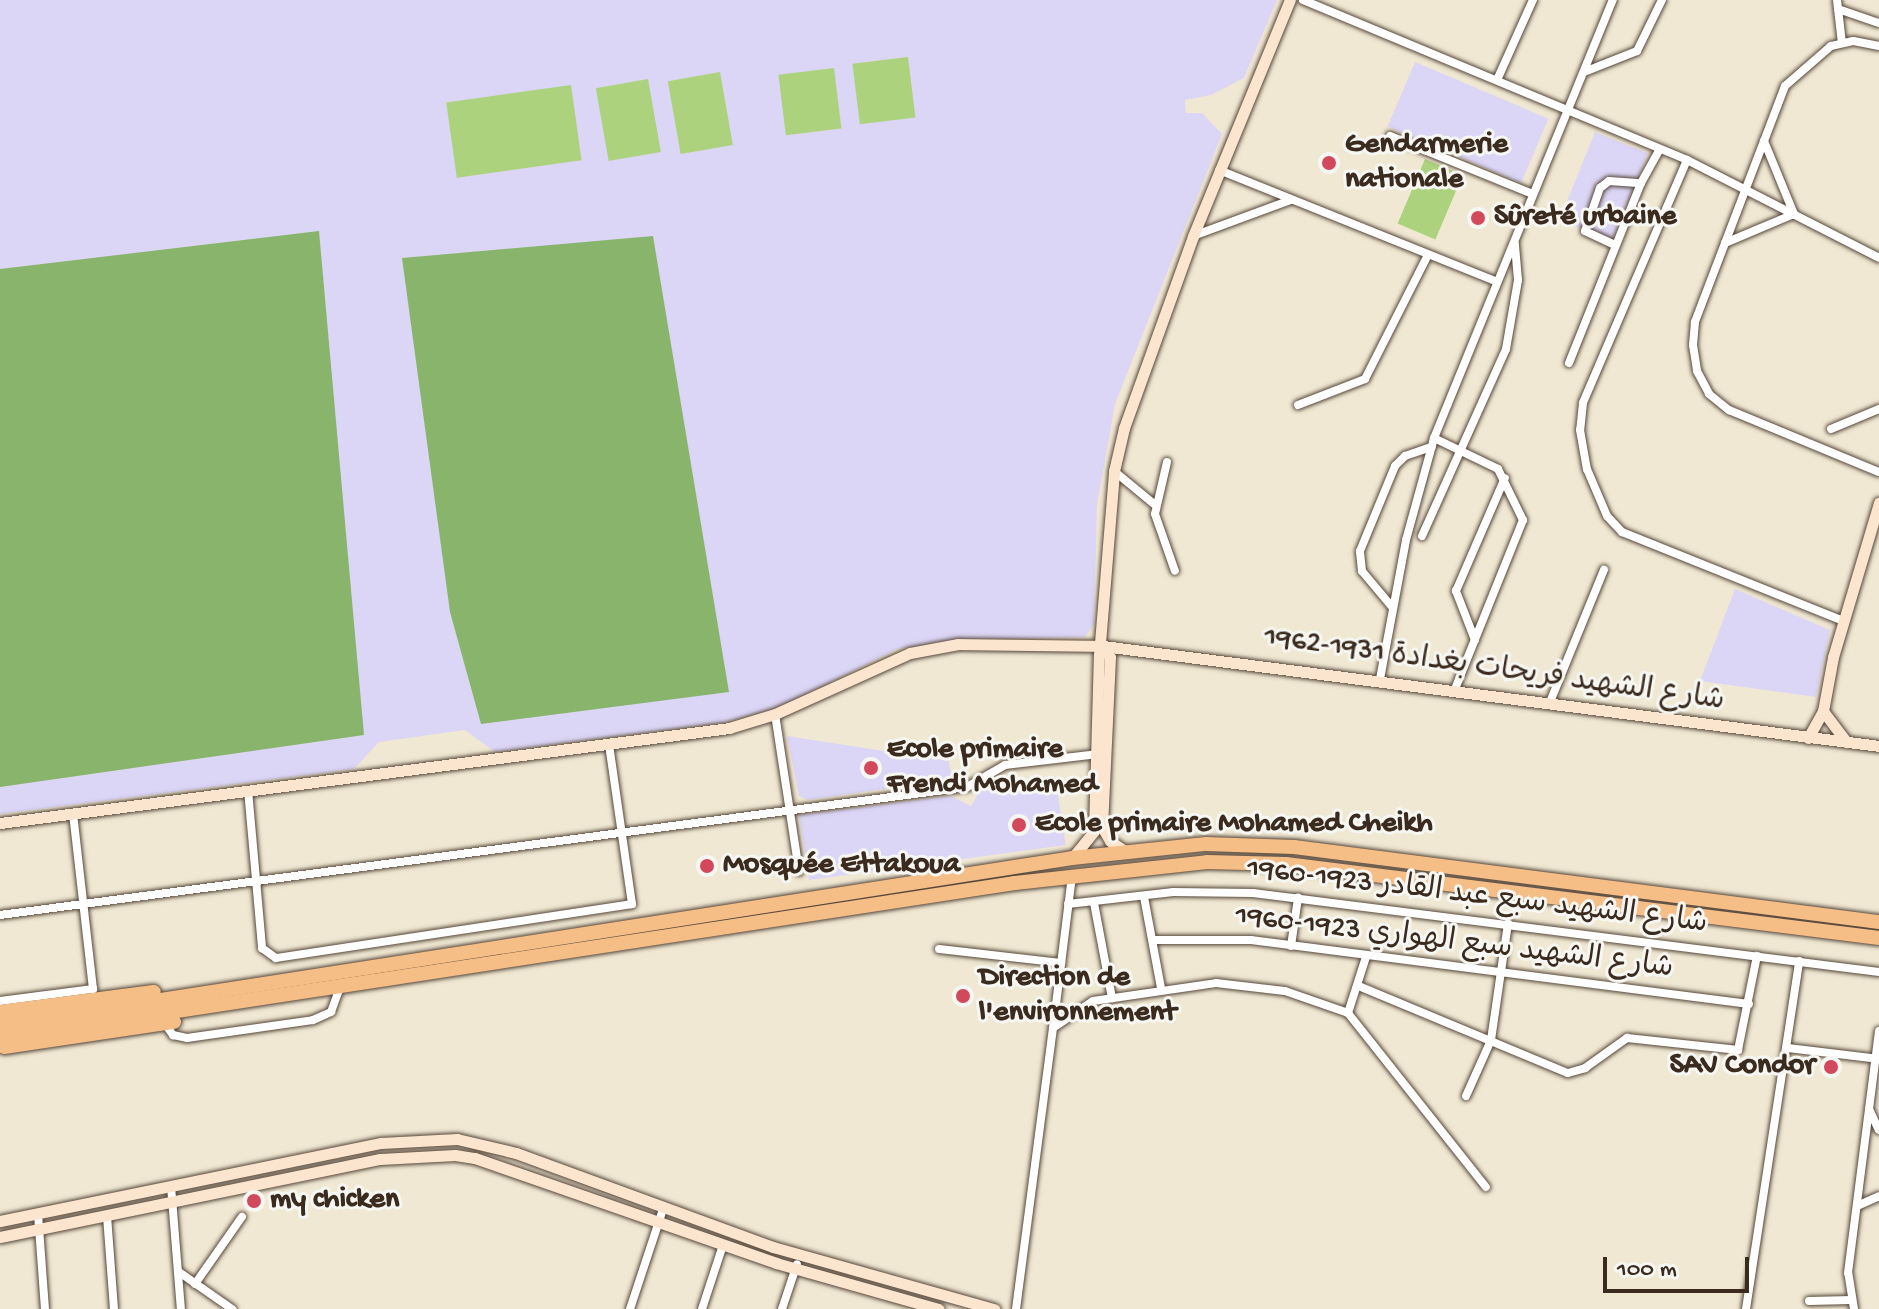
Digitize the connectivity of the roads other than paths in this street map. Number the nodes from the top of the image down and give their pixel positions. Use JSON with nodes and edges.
{"nodes":[{"id":1,"x":1290,"y":0,"type":"edge"},
{"id":2,"x":1303,"y":0,"type":"edge"},
{"id":3,"x":1533,"y":0,"type":"edge"},
{"id":4,"x":1613,"y":0,"type":"edge"},
{"id":5,"x":1662,"y":0,"type":"edge"},
{"id":6,"x":1838,"y":4,"type":"edge"},
{"id":7,"x":1879,"y":23,"type":"edge"},
{"id":8,"x":1842,"y":43,"type":"junction"},
{"id":9,"x":1879,"y":46,"type":"edge"},
{"id":10,"x":1584,"y":72,"type":"junction"},
{"id":11,"x":1497,"y":80,"type":"junction"},
{"id":12,"x":1568,"y":110,"type":"junction"},
{"id":13,"x":1390,"y":136,"type":"dead end"},
{"id":14,"x":1764,"y":140,"type":"junction"},
{"id":15,"x":1660,"y":149,"type":"junction"},
{"id":16,"x":1687,"y":160,"type":"junction"},
{"id":17,"x":1219,"y":170,"type":"junction"},
{"id":18,"x":1641,"y":183,"type":"junction"},
{"id":19,"x":1745,"y":190,"type":"junction"},
{"id":20,"x":1533,"y":194,"type":"junction"},
{"id":21,"x":1291,"y":200,"type":"junction"},
{"id":22,"x":1794,"y":214,"type":"junction"},
{"id":23,"x":1193,"y":236,"type":"junction"},
{"id":24,"x":1515,"y":239,"type":"junction"},
{"id":25,"x":1725,"y":243,"type":"junction"},
{"id":26,"x":1615,"y":245,"type":"junction"},
{"id":27,"x":1428,"y":255,"type":"junction"},
{"id":28,"x":1879,"y":258,"type":"edge"},
{"id":29,"x":1497,"y":282,"type":"junction"},
{"id":30,"x":1569,"y":363,"type":"dead end"},
{"id":31,"x":1298,"y":405,"type":"dead end"},
{"id":32,"x":1879,"y":409,"type":"edge"},
{"id":33,"x":1831,"y":429,"type":"dead end"},
{"id":34,"x":1432,"y":443,"type":"junction"},
{"id":35,"x":1457,"y":449,"type":"junction"},
{"id":36,"x":1167,"y":462,"type":"dead end"},
{"id":37,"x":1114,"y":471,"type":"junction"},
{"id":38,"x":1879,"y":472,"type":"edge"},
{"id":39,"x":1505,"y":478,"type":"junction"},
{"id":40,"x":1879,"y":503,"type":"edge"},
{"id":41,"x":1154,"y":504,"type":"junction"},
{"id":42,"x":1422,"y":536,"type":"dead end"},
{"id":43,"x":1604,"y":570,"type":"dead end"},
{"id":44,"x":1175,"y":571,"type":"dead end"},
{"id":45,"x":1393,"y":608,"type":"junction"},
{"id":46,"x":1843,"y":621,"type":"junction"},
{"id":47,"x":1475,"y":640,"type":"junction"},
{"id":48,"x":1103,"y":646,"type":"junction"},
{"id":49,"x":1380,"y":679,"type":"junction"},
{"id":50,"x":1455,"y":689,"type":"junction"},
{"id":51,"x":1550,"y":702,"type":"junction"},
{"id":52,"x":1823,"y":711,"type":"junction"},
{"id":53,"x":775,"y":714,"type":"junction"},
{"id":54,"x":1808,"y":738,"type":"junction"},
{"id":55,"x":1846,"y":742,"type":"junction"},
{"id":56,"x":609,"y":744,"type":"junction"},
{"id":57,"x":1879,"y":746,"type":"edge"},
{"id":58,"x":1102,"y":753,"type":"junction"},
{"id":59,"x":248,"y":790,"type":"junction"},
{"id":60,"x":789,"y":811,"type":"junction"},
{"id":61,"x":73,"y":813,"type":"junction"},
{"id":62,"x":0,"y":823,"type":"edge"},
{"id":63,"x":621,"y":833,"type":"junction"},
{"id":64,"x":1125,"y":851,"type":"junction"},
{"id":65,"x":1072,"y":858,"type":"junction"},
{"id":66,"x":799,"y":871,"type":"dead end"},
{"id":67,"x":1072,"y":875,"type":"junction"},
{"id":68,"x":257,"y":882,"type":"junction"},
{"id":69,"x":1144,"y":897,"type":"junction"},
{"id":70,"x":1298,"y":898,"type":"junction"},
{"id":71,"x":1094,"y":903,"type":"junction"},
{"id":72,"x":1068,"y":904,"type":"junction"},
{"id":73,"x":85,"y":905,"type":"junction"},
{"id":74,"x":0,"y":915,"type":"edge"},
{"id":75,"x":1879,"y":922,"type":"edge"},
{"id":76,"x":1508,"y":923,"type":"junction"},
{"id":77,"x":1879,"y":938,"type":"edge"},
{"id":78,"x":1153,"y":940,"type":"junction"},
{"id":79,"x":1291,"y":946,"type":"junction"},
{"id":80,"x":939,"y":949,"type":"dead end"},
{"id":81,"x":1757,"y":956,"type":"junction"},
{"id":82,"x":1366,"y":957,"type":"junction"},
{"id":83,"x":1799,"y":961,"type":"junction"},
{"id":84,"x":1061,"y":963,"type":"junction"},
{"id":85,"x":1879,"y":972,"type":"edge"},
{"id":86,"x":1502,"y":974,"type":"junction"},
{"id":87,"x":289,"y":980,"type":"junction"},
{"id":88,"x":1361,"y":987,"type":"junction"},
{"id":89,"x":1161,"y":988,"type":"junction"},
{"id":90,"x":339,"y":990,"type":"junction"},
{"id":91,"x":1112,"y":998,"type":"junction"},
{"id":92,"x":0,"y":1001,"type":"edge"},
{"id":93,"x":1749,"y":1004,"type":"junction"},
{"id":94,"x":231,"y":1005,"type":"junction"},
{"id":95,"x":0,"y":1012,"type":"edge"},
{"id":96,"x":1348,"y":1013,"type":"junction"},
{"id":97,"x":165,"y":1024,"type":"junction"},
{"id":98,"x":0,"y":1025,"type":"edge"},
{"id":99,"x":1053,"y":1028,"type":"junction"},
{"id":100,"x":1879,"y":1031,"type":"edge"},
{"id":101,"x":0,"y":1038,"type":"edge"},
{"id":102,"x":1491,"y":1040,"type":"junction"},
{"id":103,"x":0,"y":1047,"type":"edge"},
{"id":104,"x":1788,"y":1048,"type":"junction"},
{"id":105,"x":1877,"y":1059,"type":"edge"},
{"id":106,"x":1466,"y":1096,"type":"dead end"},
{"id":107,"x":1869,"y":1109,"type":"junction"},
{"id":108,"x":1879,"y":1130,"type":"edge"},
{"id":109,"x":171,"y":1186,"type":"junction"},
{"id":110,"x":1486,"y":1187,"type":"dead end"},
{"id":111,"x":1879,"y":1196,"type":"edge"},
{"id":112,"x":174,"y":1202,"type":"junction"},
{"id":113,"x":1857,"y":1206,"type":"junction"},
{"id":114,"x":663,"y":1209,"type":"junction"},
{"id":115,"x":38,"y":1214,"type":"junction"},
{"id":116,"x":107,"y":1216,"type":"junction"},
{"id":117,"x":242,"y":1217,"type":"dead end"},
{"id":118,"x":0,"y":1221,"type":"edge"},
{"id":119,"x":659,"y":1222,"type":"junction"},
{"id":120,"x":40,"y":1229,"type":"junction"},
{"id":121,"x":0,"y":1237,"type":"edge"},
{"id":122,"x":723,"y":1245,"type":"junction"},
{"id":123,"x":800,"y":1255,"type":"junction"},
{"id":124,"x":796,"y":1268,"type":"junction"},
{"id":125,"x":179,"y":1272,"type":"junction"},
{"id":126,"x":195,"y":1284,"type":"junction"},
{"id":127,"x":1809,"y":1301,"type":"dead end"},
{"id":128,"x":1852,"y":1305,"type":"edge"},
{"id":129,"x":45,"y":1309,"type":"edge"},
{"id":130,"x":114,"y":1309,"type":"edge"},
{"id":131,"x":181,"y":1309,"type":"edge"},
{"id":132,"x":232,"y":1309,"type":"edge"},
{"id":133,"x":630,"y":1309,"type":"edge"},
{"id":134,"x":702,"y":1309,"type":"edge"},
{"id":135,"x":782,"y":1309,"type":"edge"},
{"id":136,"x":939,"y":1309,"type":"edge"},
{"id":137,"x":994,"y":1309,"type":"edge"},
{"id":138,"x":1016,"y":1309,"type":"edge"},
{"id":139,"x":1746,"y":1309,"type":"edge"}],
"edges":[{"from":1,"to":17,"type":"main road"},
{"from":2,"to":11,"type":"street"},
{"from":3,"to":11,"type":"street"},
{"from":4,"to":10,"type":"street"},
{"from":5,"to":10,"type":"street"},
{"from":6,"to":7,"type":"street"},
{"from":6,"to":8,"type":"street"},
{"from":8,"to":9,"type":"street"},
{"from":8,"to":14,"type":"street"},
{"from":10,"to":12,"type":"street"},
{"from":11,"to":12,"type":"street"},
{"from":12,"to":15,"type":"street"},
{"from":12,"to":20,"type":"street"},
{"from":13,"to":20,"type":"street"},
{"from":14,"to":19,"type":"street"},
{"from":14,"to":22,"type":"street"},
{"from":15,"to":16,"type":"street"},
{"from":15,"to":18,"type":"street"},
{"from":16,"to":19,"type":"street"},
{"from":16,"to":46,"type":"street"},
{"from":17,"to":21,"type":"street"},
{"from":17,"to":23,"type":"main road"},
{"from":18,"to":26,"type":"street"},
{"from":18,"to":26,"type":"street"},
{"from":19,"to":22,"type":"street"},
{"from":19,"to":25,"type":"street"},
{"from":20,"to":24,"type":"street"},
{"from":21,"to":23,"type":"street"},
{"from":21,"to":27,"type":"street"},
{"from":22,"to":25,"type":"street"},
{"from":22,"to":28,"type":"street"},
{"from":23,"to":37,"type":"main road"},
{"from":24,"to":29,"type":"street"},
{"from":24,"to":35,"type":"street"},
{"from":25,"to":38,"type":"street"},
{"from":26,"to":30,"type":"street"},
{"from":27,"to":29,"type":"street"},
{"from":27,"to":31,"type":"street"},
{"from":29,"to":34,"type":"street"},
{"from":32,"to":33,"type":"street"},
{"from":34,"to":35,"type":"street"},
{"from":34,"to":45,"type":"street"},
{"from":34,"to":45,"type":"street"},
{"from":35,"to":39,"type":"street"},
{"from":35,"to":42,"type":"street"},
{"from":36,"to":41,"type":"street"},
{"from":37,"to":41,"type":"street"},
{"from":37,"to":48,"type":"main road"},
{"from":39,"to":47,"type":"street"},
{"from":39,"to":47,"type":"street"},
{"from":40,"to":46,"type":"main road"},
{"from":41,"to":44,"type":"street"},
{"from":43,"to":51,"type":"street"},
{"from":45,"to":49,"type":"street"},
{"from":46,"to":52,"type":"main road"},
{"from":47,"to":50,"type":"street"},
{"from":48,"to":49,"type":"main road","name":"شارع الشهيد فريحات بغدادة 1931-1962"},
{"from":48,"to":53,"type":"main road","name":"شارع الشهيد فريحات بغدادة 1931-1962"},
{"from":48,"to":58,"type":"main road"},
{"from":49,"to":50,"type":"main road","name":"شارع الشهيد فريحات بغدادة 1931-1962"},
{"from":50,"to":51,"type":"main road","name":"شارع الشهيد فريحات بغدادة 1931-1962"},
{"from":51,"to":54,"type":"main road","name":"شارع الشهيد فريحات بغدادة 1931-1962"},
{"from":52,"to":54,"type":"main road"},
{"from":52,"to":55,"type":"main road"},
{"from":53,"to":56,"type":"main road","name":"شارع الشهيد فريحات بغدادة 1931-1962"},
{"from":53,"to":60,"type":"street"},
{"from":54,"to":55,"type":"main road","name":"شارع الشهيد فريحات بغدادة 1931-1962"},
{"from":55,"to":57,"type":"main road","name":"شارع الشهيد فريحات بغدادة 1931-1962"},
{"from":56,"to":59,"type":"main road","name":"شارع الشهيد فريحات بغدادة 1931-1962"},
{"from":56,"to":63,"type":"street"},
{"from":58,"to":60,"type":"street"},
{"from":58,"to":64,"type":"main road"},
{"from":58,"to":65,"type":"main road"},
{"from":59,"to":61,"type":"main road","name":"شارع الشهيد فريحات بغدادة 1931-1962"},
{"from":59,"to":68,"type":"street"},
{"from":60,"to":63,"type":"street"},
{"from":60,"to":66,"type":"street"},
{"from":61,"to":62,"type":"main road","name":"شارع الشهيد فريحات بغدادة 1931-1962"},
{"from":61,"to":73,"type":"street"},
{"from":63,"to":68,"type":"street"},
{"from":63,"to":68,"type":"street"},
{"from":64,"to":65,"type":"highway"},
{"from":64,"to":75,"type":"highway"},
{"from":65,"to":87,"type":"highway"},
{"from":67,"to":72,"type":"street"},
{"from":67,"to":77,"type":"highway"},
{"from":67,"to":90,"type":"highway"},
{"from":68,"to":73,"type":"street"},
{"from":69,"to":70,"type":"street","name":"شارع الشهيد سبع عبد القادر 1923-1960"},
{"from":69,"to":71,"type":"street","name":"شارع الشهيد سبع عبد القادر 1923-1960"},
{"from":69,"to":78,"type":"street"},
{"from":70,"to":76,"type":"street","name":"شارع الشهيد سبع عبد القادر 1923-1960"},
{"from":70,"to":79,"type":"street"},
{"from":71,"to":72,"type":"street","name":"شارع الشهيد سبع عبد القادر 1923-1960"},
{"from":71,"to":91,"type":"street"},
{"from":72,"to":84,"type":"street"},
{"from":73,"to":74,"type":"street"},
{"from":73,"to":92,"type":"street"},
{"from":76,"to":81,"type":"street","name":"شارع الشهيد سبع عبد القادر 1923-1960"},
{"from":76,"to":86,"type":"street"},
{"from":78,"to":79,"type":"street","name":"شارع الشهيد سبع الهواري 1923-1960"},
{"from":78,"to":89,"type":"street"},
{"from":79,"to":82,"type":"street","name":"شارع الشهيد سبع الهواري 1923-1960"},
{"from":80,"to":84,"type":"street"},
{"from":81,"to":83,"type":"street","name":"شارع الشهيد سبع عبد القادر 1923-1960"},
{"from":81,"to":93,"type":"street"},
{"from":82,"to":86,"type":"street","name":"شارع الشهيد سبع الهواري 1923-1960"},
{"from":82,"to":88,"type":"street"},
{"from":83,"to":85,"type":"street","name":"شارع الشهيد سبع عبد القادر 1923-1960"},
{"from":83,"to":104,"type":"street"},
{"from":84,"to":99,"type":"street"},
{"from":86,"to":93,"type":"street","name":"شارع الشهيد سبع الهواري 1923-1960"},
{"from":86,"to":102,"type":"street"},
{"from":87,"to":95,"type":"highway"},
{"from":87,"to":98,"type":"highway"},
{"from":88,"to":96,"type":"street"},
{"from":88,"to":102,"type":"street"},
{"from":89,"to":91,"type":"street"},
{"from":89,"to":96,"type":"street"},
{"from":90,"to":94,"type":"highway"},
{"from":90,"to":97,"type":"street"},
{"from":91,"to":99,"type":"street"},
{"from":93,"to":102,"type":"street"},
{"from":94,"to":97,"type":"highway"},
{"from":94,"to":101,"type":"highway"},
{"from":96,"to":110,"type":"street"},
{"from":97,"to":103,"type":"highway"},
{"from":99,"to":138,"type":"street"},
{"from":100,"to":105,"type":"street"},
{"from":102,"to":106,"type":"street"},
{"from":104,"to":105,"type":"street"},
{"from":104,"to":139,"type":"street"},
{"from":105,"to":107,"type":"street"},
{"from":107,"to":108,"type":"street"},
{"from":107,"to":113,"type":"street"},
{"from":109,"to":112,"type":"street"},
{"from":109,"to":114,"type":"main road"},
{"from":109,"to":115,"type":"main road"},
{"from":111,"to":113,"type":"street"},
{"from":112,"to":116,"type":"main road"},
{"from":112,"to":119,"type":"main road"},
{"from":112,"to":125,"type":"street"},
{"from":113,"to":128,"type":"street"},
{"from":114,"to":119,"type":"street"},
{"from":114,"to":123,"type":"main road"},
{"from":115,"to":118,"type":"main road"},
{"from":115,"to":120,"type":"street"},
{"from":116,"to":120,"type":"main road"},
{"from":116,"to":130,"type":"street"},
{"from":117,"to":126,"type":"street"},
{"from":119,"to":122,"type":"main road"},
{"from":119,"to":133,"type":"street"},
{"from":120,"to":121,"type":"main road"},
{"from":120,"to":129,"type":"street"},
{"from":122,"to":124,"type":"main road"},
{"from":122,"to":134,"type":"street"},
{"from":123,"to":124,"type":"street"},
{"from":123,"to":137,"type":"main road"},
{"from":124,"to":135,"type":"street"},
{"from":124,"to":136,"type":"main road"},
{"from":125,"to":126,"type":"street"},
{"from":125,"to":131,"type":"street"},
{"from":126,"to":132,"type":"street"},
{"from":127,"to":128,"type":"street"}]}
